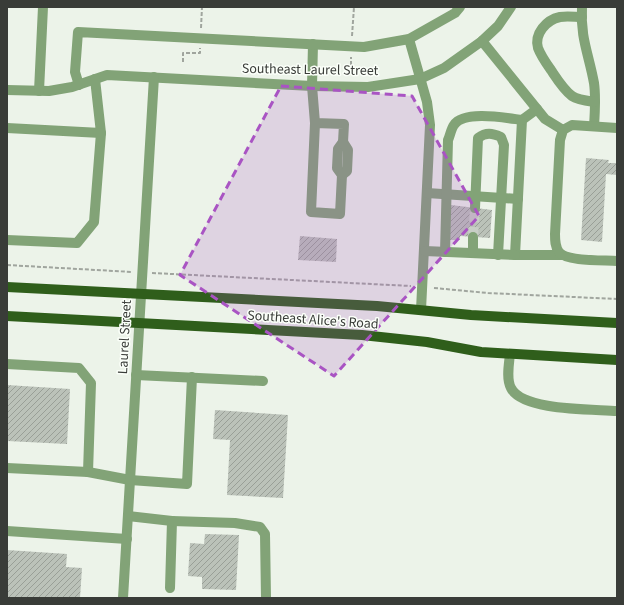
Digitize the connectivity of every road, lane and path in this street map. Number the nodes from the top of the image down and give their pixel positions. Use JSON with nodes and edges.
{"nodes":[{"id":1,"x":44,"y":7,"type":"edge"},
{"id":2,"x":460,"y":7,"type":"edge"},
{"id":3,"x":511,"y":7,"type":"edge"},
{"id":4,"x":582,"y":12,"type":"edge"},
{"id":5,"x":409,"y":39,"type":"junction"},
{"id":6,"x":482,"y":41,"type":"junction"},
{"id":7,"x":313,"y":44,"type":"junction"},
{"id":8,"x":154,"y":77,"type":"junction"},
{"id":9,"x":95,"y":79,"type":"junction"},
{"id":10,"x":420,"y":79,"type":"junction"},
{"id":11,"x":79,"y":85,"type":"junction"},
{"id":12,"x":312,"y":86,"type":"junction"},
{"id":13,"x":7,"y":90,"type":"edge"},
{"id":14,"x":39,"y":91,"type":"junction"},
{"id":15,"x":595,"y":102,"type":"junction"},
{"id":16,"x":537,"y":109,"type":"junction"},
{"id":17,"x":522,"y":120,"type":"junction"},
{"id":18,"x":315,"y":123,"type":"junction"},
{"id":19,"x":594,"y":126,"type":"junction"},
{"id":20,"x":7,"y":128,"type":"edge"},
{"id":21,"x":617,"y":128,"type":"edge"},
{"id":22,"x":563,"y":130,"type":"junction"},
{"id":23,"x":101,"y":133,"type":"junction"},
{"id":24,"x":427,"y":194,"type":"junction"},
{"id":25,"x":447,"y":194,"type":"junction"},
{"id":26,"x":475,"y":197,"type":"junction"},
{"id":27,"x":502,"y":198,"type":"junction"},
{"id":28,"x":518,"y":200,"type":"junction"},
{"id":29,"x":475,"y":208,"type":"tunnel mouth"},
{"id":30,"x":473,"y":237,"type":"tunnel mouth"},
{"id":31,"x":7,"y":240,"type":"edge"},
{"id":32,"x":425,"y":251,"type":"junction"},
{"id":33,"x":445,"y":252,"type":"junction"},
{"id":34,"x":473,"y":253,"type":"junction"},
{"id":35,"x":498,"y":255,"type":"junction"},
{"id":36,"x":515,"y":255,"type":"junction"},
{"id":37,"x":562,"y":255,"type":"junction"},
{"id":38,"x":617,"y":261,"type":"edge"},
{"id":39,"x":7,"y":265,"type":"edge"},
{"id":40,"x":121,"y":271,"type":"dead end"},
{"id":41,"x":160,"y":273,"type":"dead end"},
{"id":42,"x":7,"y":287,"type":"edge"},
{"id":43,"x":423,"y":287,"type":"junction"},
{"id":44,"x":140,"y":294,"type":"junction"},
{"id":45,"x":617,"y":299,"type":"edge"},
{"id":46,"x":421,"y":310,"type":"junction"},
{"id":47,"x":7,"y":316,"type":"edge"},
{"id":48,"x":138,"y":323,"type":"junction"},
{"id":49,"x":617,"y":323,"type":"edge"},
{"id":50,"x":510,"y":354,"type":"junction"},
{"id":51,"x":617,"y":360,"type":"edge"},
{"id":52,"x":7,"y":364,"type":"edge"},
{"id":53,"x":136,"y":375,"type":"junction"},
{"id":54,"x":192,"y":377,"type":"junction"},
{"id":55,"x":263,"y":381,"type":"dead end"},
{"id":56,"x":617,"y":410,"type":"edge"},
{"id":57,"x":7,"y":468,"type":"edge"},
{"id":58,"x":88,"y":472,"type":"junction"},
{"id":59,"x":130,"y":480,"type":"junction"},
{"id":60,"x":128,"y":516,"type":"junction"},
{"id":61,"x":172,"y":521,"type":"junction"},
{"id":62,"x":7,"y":531,"type":"edge"},
{"id":63,"x":126,"y":539,"type":"junction"},
{"id":64,"x":170,"y":588,"type":"dead end"},
{"id":65,"x":123,"y":598,"type":"edge"},
{"id":66,"x":266,"y":598,"type":"edge"}],
"edges":[{"from":1,"to":14,"type":"street"},
{"from":2,"to":5,"type":"street"},
{"from":3,"to":6,"type":"street","name":"Southeast Laurel Street"},
{"from":4,"to":15,"type":"street"},
{"from":4,"to":15,"type":"street"},
{"from":5,"to":7,"type":"street"},
{"from":5,"to":10,"type":"street"},
{"from":6,"to":10,"type":"street","name":"Southeast Laurel Street"},
{"from":6,"to":16,"type":"street"},
{"from":7,"to":11,"type":"street"},
{"from":7,"to":12,"type":"street"},
{"from":8,"to":9,"type":"street","name":"Southeast Laurel Street"},
{"from":8,"to":12,"type":"street","name":"Southeast Laurel Street"},
{"from":8,"to":44,"type":"street","name":"Laurel Street"},
{"from":9,"to":11,"type":"street","name":"Southeast Laurel Street"},
{"from":9,"to":23,"type":"street"},
{"from":10,"to":12,"type":"street","name":"Southeast Laurel Street"},
{"from":10,"to":24,"type":"street"},
{"from":11,"to":14,"type":"street","name":"Southeast Laurel Street"},
{"from":12,"to":18,"type":"street"},
{"from":13,"to":14,"type":"street","name":"Southeast Laurel Street"},
{"from":15,"to":19,"type":"street"},
{"from":16,"to":17,"type":"street"},
{"from":16,"to":22,"type":"street"},
{"from":17,"to":25,"type":"street"},
{"from":17,"to":28,"type":"street"},
{"from":18,"to":18,"type":"street"},
{"from":19,"to":21,"type":"street"},
{"from":19,"to":22,"type":"street"},
{"from":20,"to":23,"type":"street"},
{"from":22,"to":37,"type":"street"},
{"from":23,"to":31,"type":"street"},
{"from":24,"to":25,"type":"street"},
{"from":24,"to":32,"type":"street"},
{"from":25,"to":26,"type":"street"},
{"from":25,"to":33,"type":"street"},
{"from":26,"to":27,"type":"street"},
{"from":26,"to":27,"type":"street"},
{"from":26,"to":29,"type":"street"},
{"from":27,"to":28,"type":"street"},
{"from":27,"to":35,"type":"street"},
{"from":28,"to":36,"type":"street"},
{"from":30,"to":34,"type":"street"},
{"from":32,"to":33,"type":"street"},
{"from":32,"to":43,"type":"street"},
{"from":33,"to":34,"type":"street"},
{"from":34,"to":35,"type":"street"},
{"from":35,"to":36,"type":"street"},
{"from":36,"to":37,"type":"street"},
{"from":37,"to":38,"type":"street"},
{"from":39,"to":40,"type":"path"},
{"from":41,"to":43,"type":"path"},
{"from":42,"to":44,"type":"main road","name":"Southeast Alice's Road"},
{"from":43,"to":45,"type":"path"},
{"from":43,"to":46,"type":"street"},
{"from":44,"to":46,"type":"main road","name":"Southeast Alice's Road"},
{"from":44,"to":48,"type":"street","name":"Laurel Street"},
{"from":46,"to":49,"type":"main road","name":"Southeast Alice's Road"},
{"from":47,"to":48,"type":"main road","name":"Southeast Alice's Road"},
{"from":48,"to":50,"type":"main road","name":"Southeast Alice's Road"},
{"from":48,"to":53,"type":"street","name":"Laurel Street"},
{"from":50,"to":51,"type":"main road","name":"Southeast Alice's Road"},
{"from":50,"to":56,"type":"street"},
{"from":52,"to":58,"type":"street"},
{"from":53,"to":54,"type":"street"},
{"from":53,"to":59,"type":"street","name":"Laurel Street"},
{"from":54,"to":55,"type":"street"},
{"from":54,"to":59,"type":"street"},
{"from":57,"to":58,"type":"street"},
{"from":58,"to":59,"type":"street"},
{"from":59,"to":60,"type":"street","name":"Laurel Street"},
{"from":60,"to":61,"type":"street"},
{"from":60,"to":63,"type":"street","name":"Laurel Street"},
{"from":61,"to":64,"type":"street"},
{"from":61,"to":66,"type":"street"},
{"from":62,"to":63,"type":"street"},
{"from":63,"to":65,"type":"street","name":"Laurel Street"}]}
